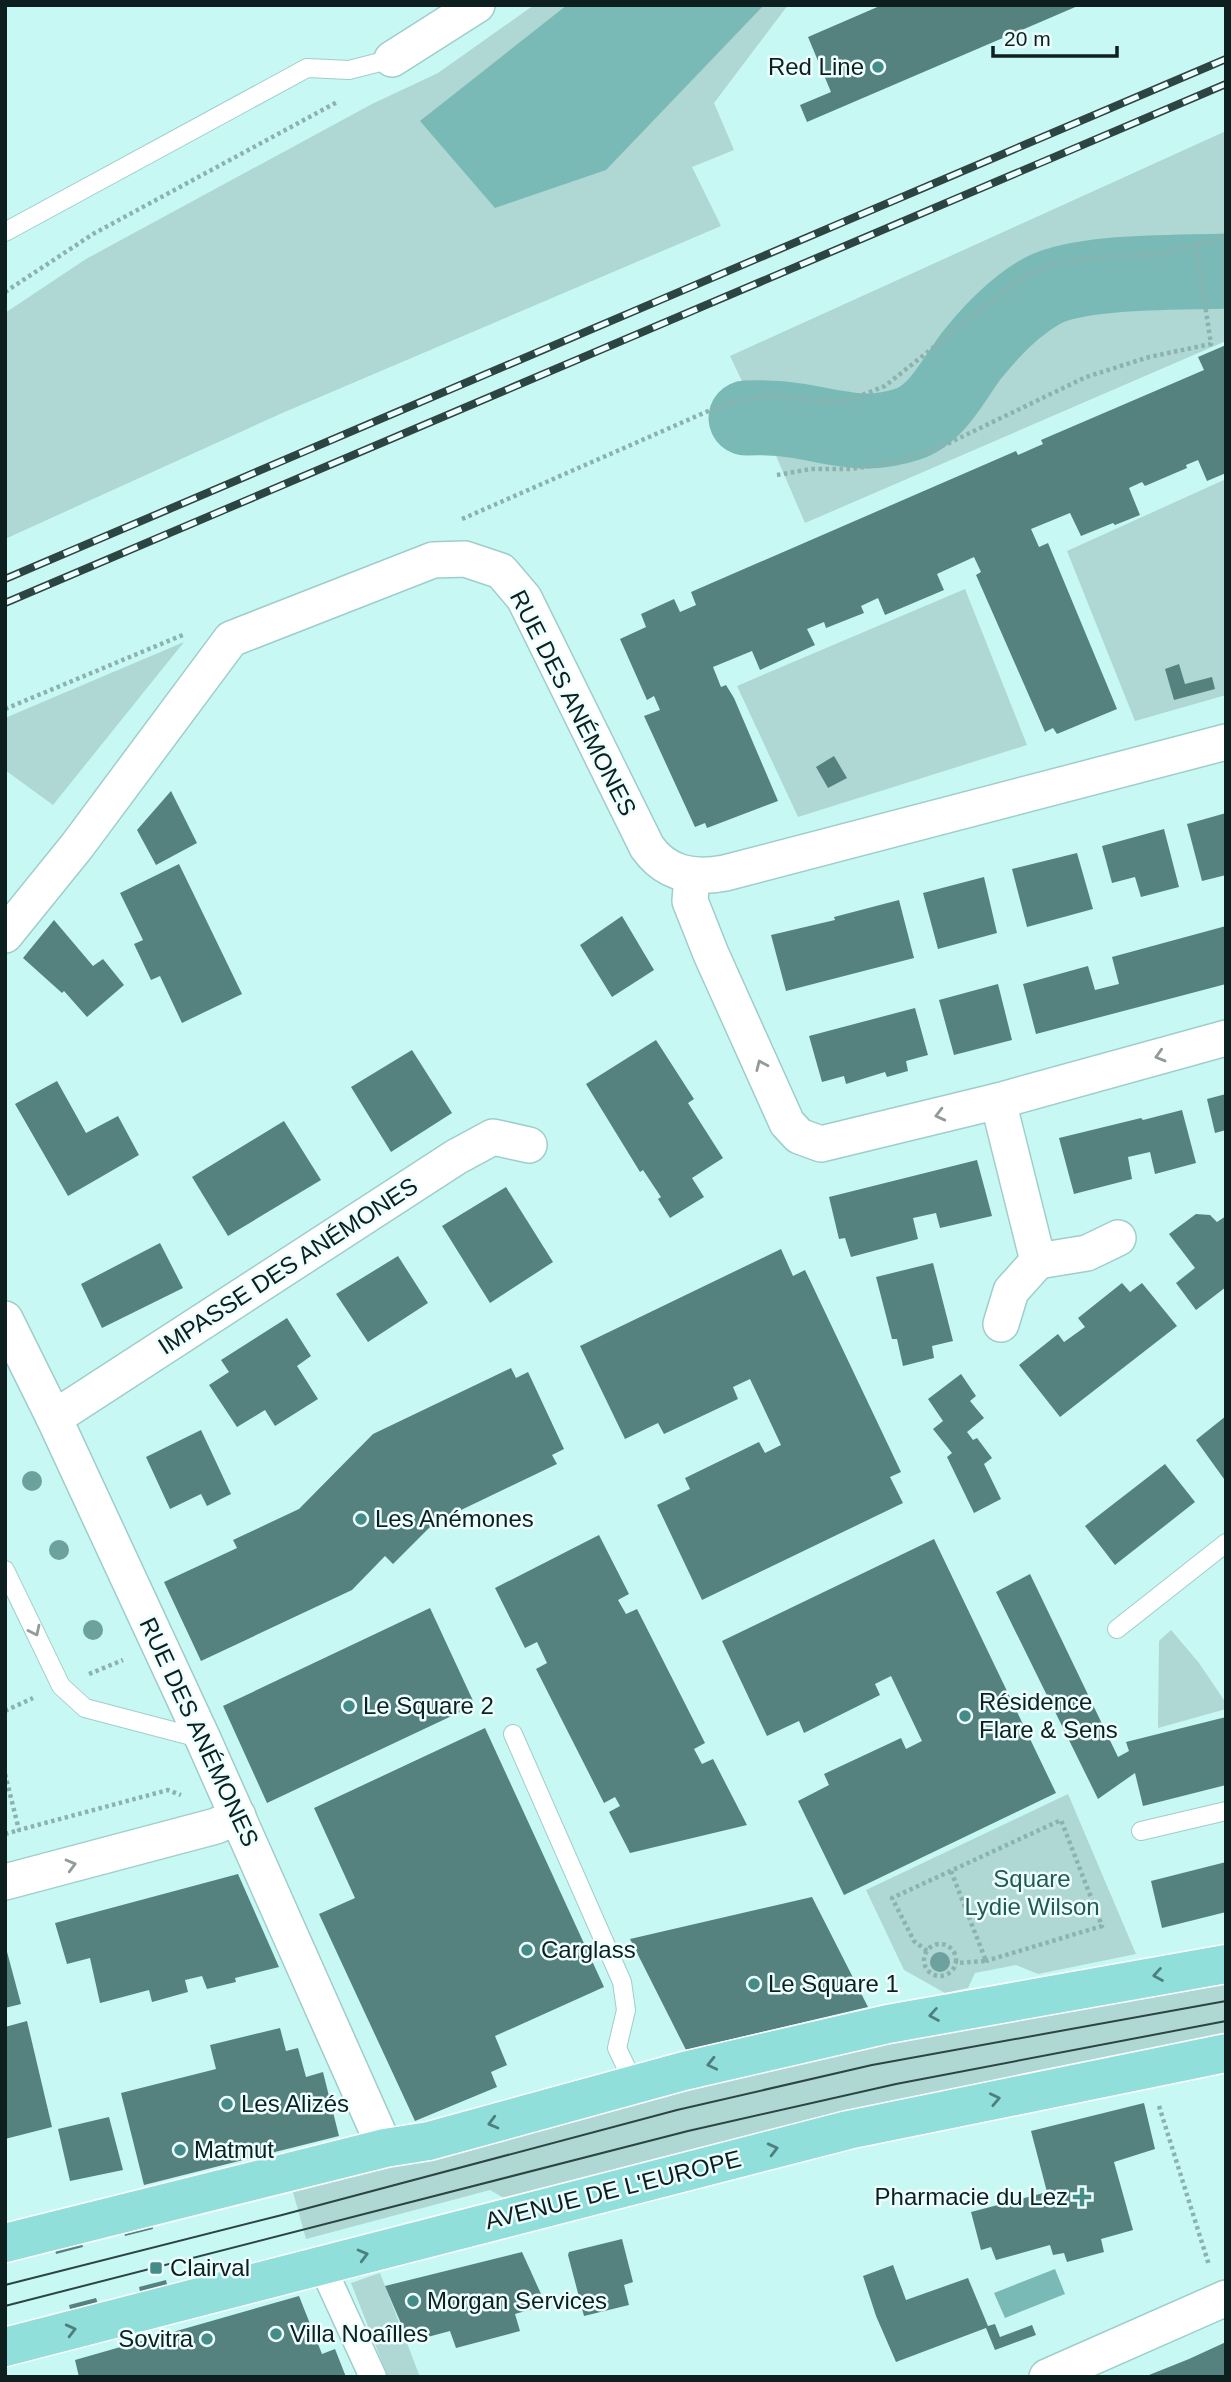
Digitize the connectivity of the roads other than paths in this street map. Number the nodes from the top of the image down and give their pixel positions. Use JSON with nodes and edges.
{"nodes":[{"id":1,"x":477,"y":5,"type":"edge"},
{"id":2,"x":392,"y":59,"type":"joint"},
{"id":3,"x":5,"y":232,"type":"edge"},
{"id":4,"x":1226,"y":742,"type":"edge"},
{"id":5,"x":692,"y":875,"type":"junction"},
{"id":6,"x":5,"y":935,"type":"edge"},
{"id":7,"x":1226,"y":1038,"type":"edge"},
{"id":8,"x":998,"y":1101,"type":"junction"},
{"id":9,"x":529,"y":1145,"type":"dead end"},
{"id":10,"x":1118,"y":1238,"type":"dead end"},
{"id":11,"x":1038,"y":1261,"type":"junction"},
{"id":12,"x":5,"y":1319,"type":"edge"},
{"id":13,"x":1001,"y":1324,"type":"dead end"},
{"id":14,"x":54,"y":1418,"type":"junction"},
{"id":15,"x":1226,"y":1543,"type":"edge"},
{"id":16,"x":5,"y":1570,"type":"edge"},
{"id":17,"x":1117,"y":1629,"type":"dead end"},
{"id":18,"x":513,"y":1734,"type":"dead end"},
{"id":19,"x":203,"y":1739,"type":"junction"},
{"id":20,"x":1226,"y":1811,"type":"edge"},
{"id":21,"x":238,"y":1816,"type":"junction"},
{"id":22,"x":1141,"y":1831,"type":"dead end"},
{"id":23,"x":5,"y":1882,"type":"edge"},
{"id":24,"x":1226,"y":1964,"type":"edge"},
{"id":25,"x":1226,"y":2053,"type":"edge"},
{"id":26,"x":634,"y":2084,"type":"junction"},
{"id":27,"x":385,"y":2148,"type":"junction"},
{"id":28,"x":5,"y":2243,"type":"edge"},
{"id":29,"x":322,"y":2266,"type":"junction"},
{"id":30,"x":1223,"y":2299,"type":"edge"},
{"id":31,"x":5,"y":2347,"type":"edge"},
{"id":32,"x":373,"y":2377,"type":"edge"},
{"id":33,"x":1048,"y":2377,"type":"edge"}],
"edges":[{"from":1,"to":2,"type":"street"},
{"from":2,"to":3,"type":"lane"},
{"from":4,"to":5,"type":"street","name":"RUE DES ANÉMONES"},
{"from":5,"to":6,"type":"street","name":"RUE DES ANÉMONES"},
{"from":8,"to":5,"type":"street","one_way":true},
{"from":7,"to":8,"type":"street","one_way":true},
{"from":8,"to":11,"type":"street"},
{"from":9,"to":14,"type":"street","name":"IMPASSE DES ANÉMONES"},
{"from":10,"to":11,"type":"street"},
{"from":11,"to":13,"type":"street"},
{"from":12,"to":14,"type":"street","name":"RUE DES ANÉMONES"},
{"from":14,"to":19,"type":"street","name":"RUE DES ANÉMONES"},
{"from":15,"to":17,"type":"lane"},
{"from":16,"to":19,"type":"lane","one_way":true},
{"from":18,"to":26,"type":"lane"},
{"from":19,"to":21,"type":"street","name":"RUE DES ANÉMONES"},
{"from":20,"to":22,"type":"lane"},
{"from":23,"to":21,"type":"street","one_way":true},
{"from":21,"to":27,"type":"street","name":"RUE DES ANÉMONES"},
{"from":24,"to":26,"type":"main road","one_way":true},
{"from":29,"to":25,"type":"main road","name":"AVENUE DE L'EUROPE","one_way":true},
{"from":26,"to":27,"type":"main road","one_way":true},
{"from":27,"to":28,"type":"main road"},
{"from":31,"to":29,"type":"main road","name":"AVENUE DE L'EUROPE","one_way":true},
{"from":29,"to":32,"type":"street"},
{"from":30,"to":33,"type":"street"}]}
